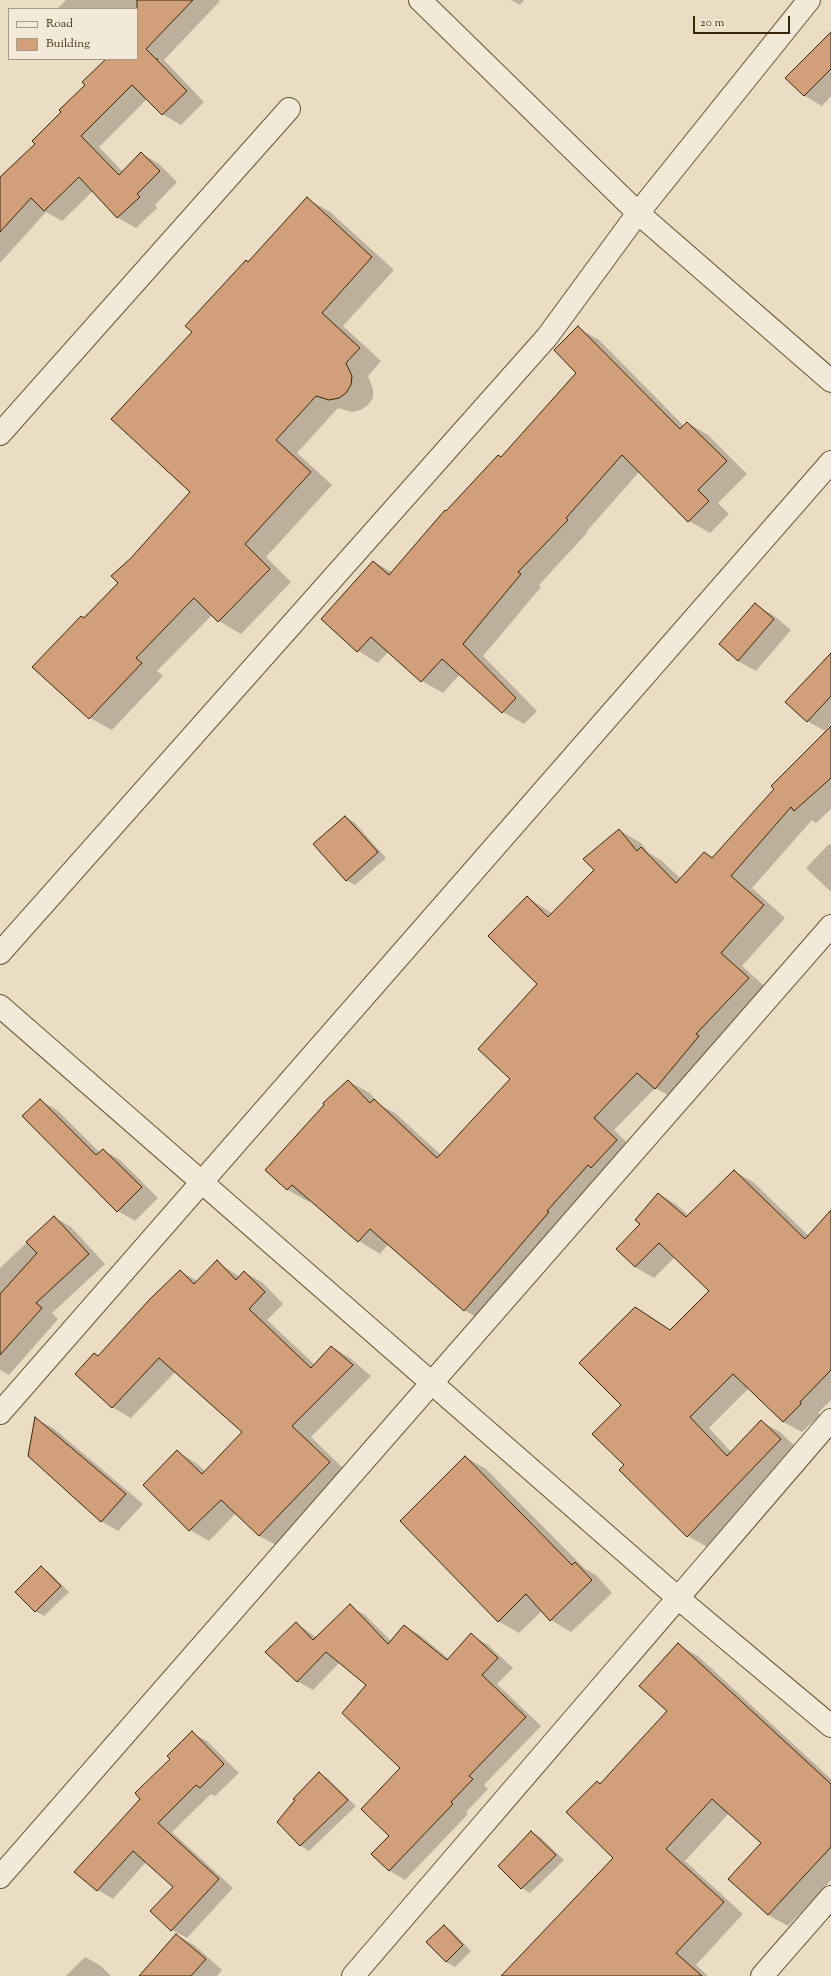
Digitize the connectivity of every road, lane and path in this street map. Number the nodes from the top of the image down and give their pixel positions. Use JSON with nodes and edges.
{"nodes":[{"id":1,"x":420,"y":0,"type":"edge"},
{"id":2,"x":810,"y":0,"type":"edge"},
{"id":3,"x":289,"y":108,"type":"dead end"},
{"id":4,"x":638,"y":213,"type":"junction"},
{"id":5,"x":831,"y":381,"type":"edge"},
{"id":6,"x":0,"y":434,"type":"edge"},
{"id":7,"x":831,"y":462,"type":"edge"},
{"id":8,"x":831,"y":926,"type":"edge"},
{"id":9,"x":0,"y":953,"type":"edge"},
{"id":10,"x":0,"y":1006,"type":"edge"},
{"id":11,"x":201,"y":1182,"type":"junction"},
{"id":12,"x":432,"y":1383,"type":"junction"},
{"id":13,"x":0,"y":1413,"type":"edge"},
{"id":14,"x":831,"y":1420,"type":"edge"},
{"id":15,"x":678,"y":1598,"type":"junction"},
{"id":16,"x":831,"y":1726,"type":"edge"},
{"id":17,"x":0,"y":1877,"type":"edge"},
{"id":18,"x":831,"y":1897,"type":"edge"},
{"id":19,"x":353,"y":1976,"type":"edge"},
{"id":20,"x":762,"y":1976,"type":"edge"}],
"edges":[{"from":1,"to":4,"type":"street"},
{"from":2,"to":4,"type":"street"},
{"from":3,"to":6,"type":"street"},
{"from":4,"to":5,"type":"street"},
{"from":4,"to":9,"type":"street"},
{"from":7,"to":11,"type":"street"},
{"from":8,"to":12,"type":"street"},
{"from":10,"to":11,"type":"street"},
{"from":11,"to":12,"type":"street"},
{"from":11,"to":13,"type":"street"},
{"from":12,"to":15,"type":"street"},
{"from":12,"to":17,"type":"street"},
{"from":14,"to":15,"type":"street"},
{"from":15,"to":16,"type":"street"},
{"from":15,"to":19,"type":"street"},
{"from":18,"to":20,"type":"street"}]}
